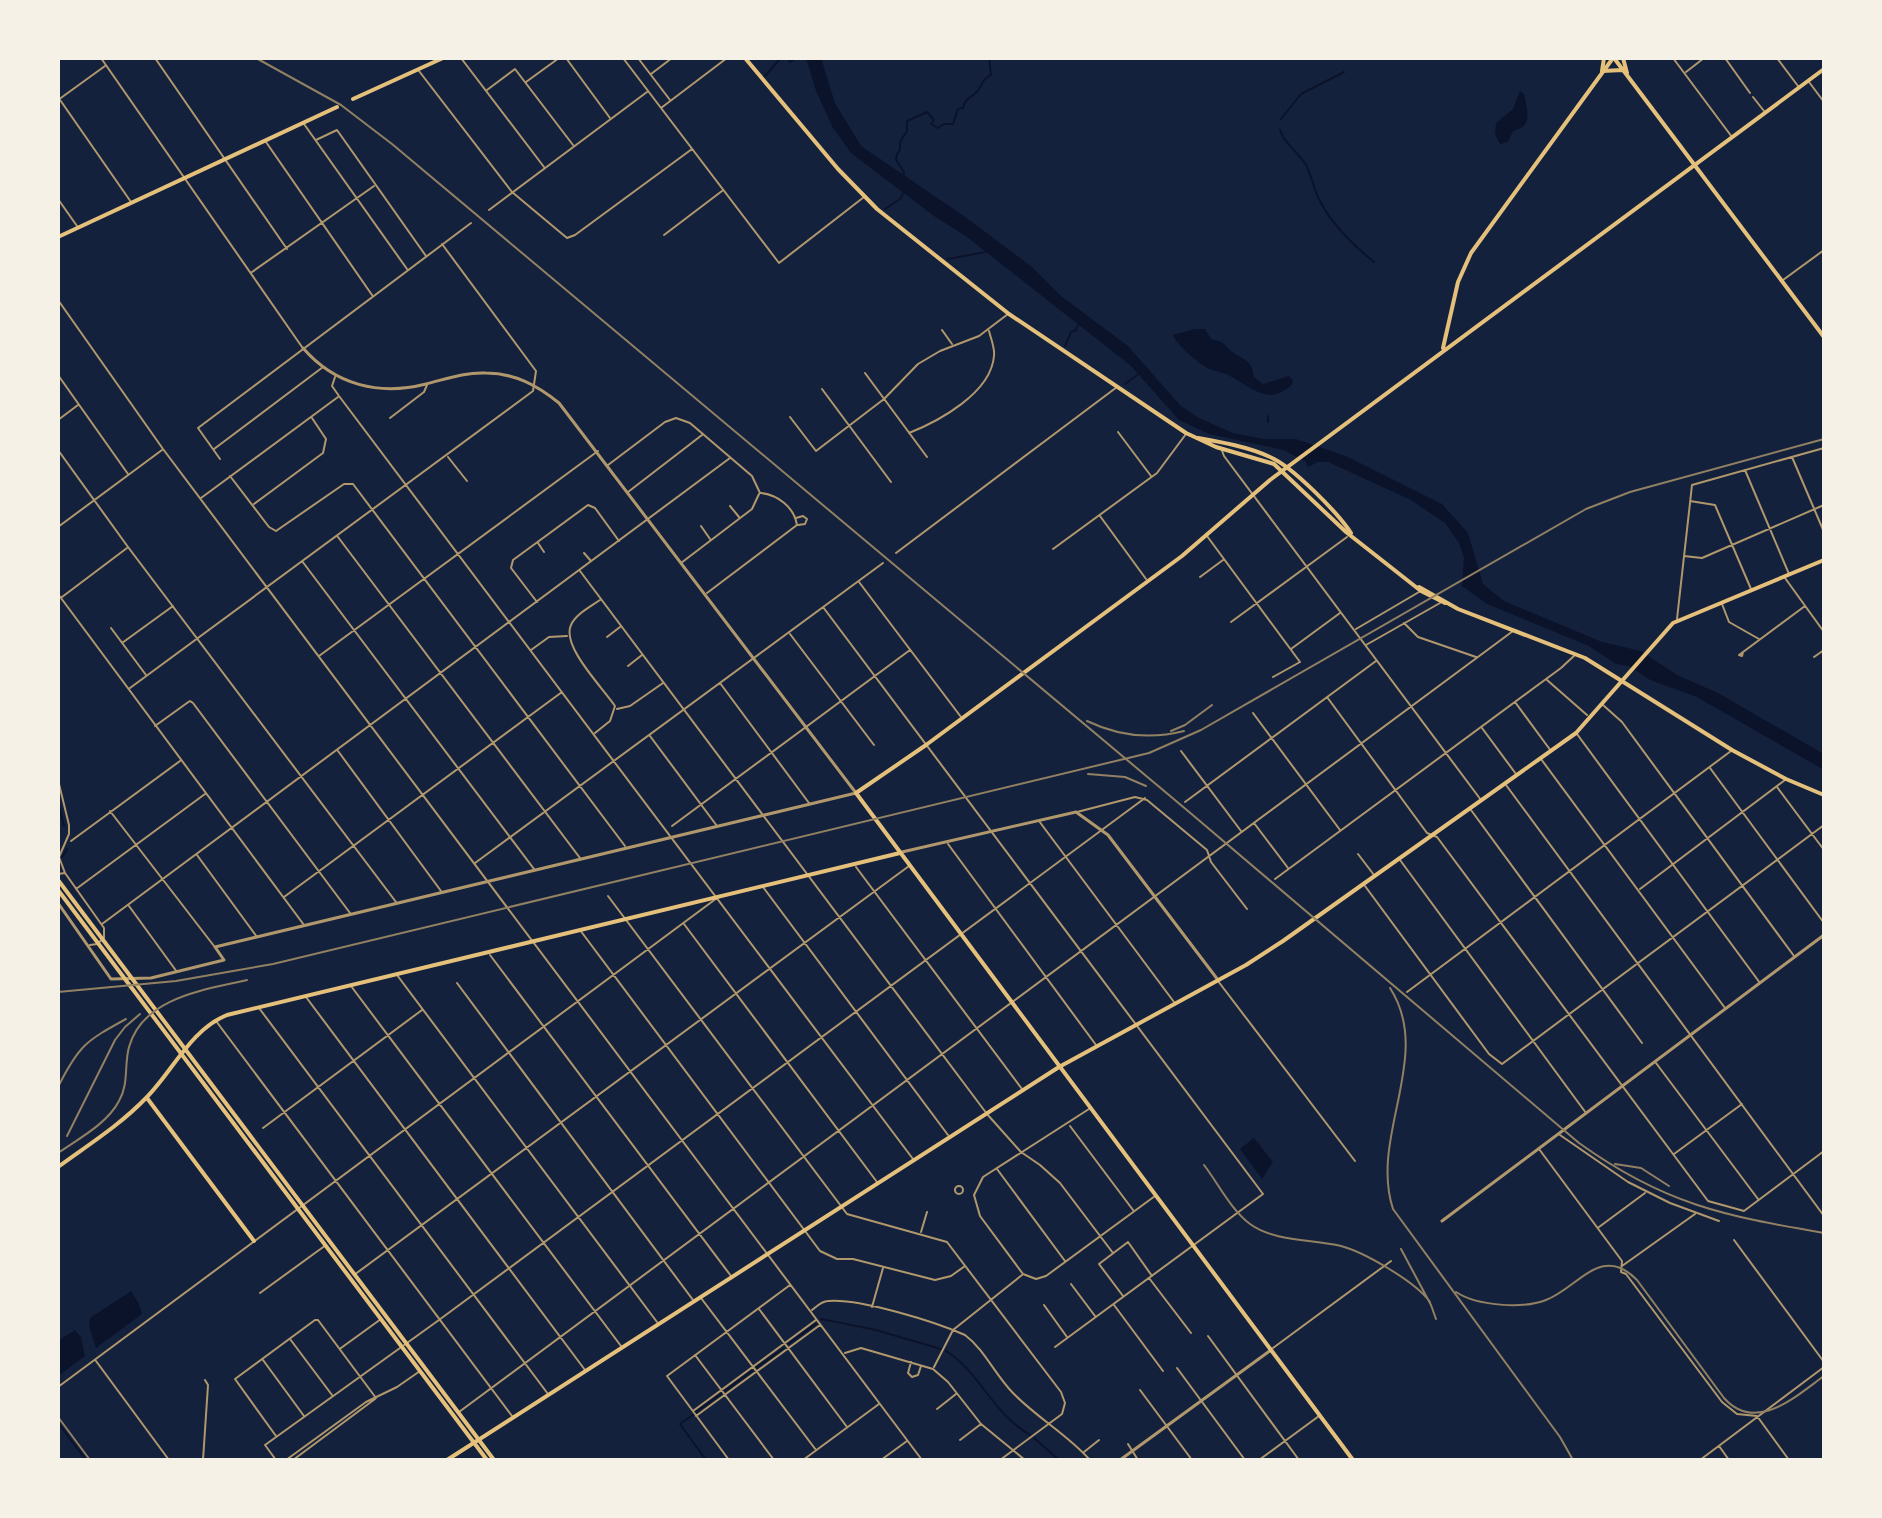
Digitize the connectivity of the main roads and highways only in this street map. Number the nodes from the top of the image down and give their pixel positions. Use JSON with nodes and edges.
{"nodes":[{"id":1,"x":443,"y":58,"type":"edge"},
{"id":2,"x":745,"y":58,"type":"edge"},
{"id":3,"x":1604,"y":58,"type":"edge"},
{"id":4,"x":1613,"y":58,"type":"edge"},
{"id":5,"x":1623,"y":58,"type":"edge"},
{"id":6,"x":1824,"y":69,"type":"edge"},
{"id":7,"x":1623,"y":70,"type":"junction"},
{"id":8,"x":1602,"y":71,"type":"junction"},
{"id":9,"x":1627,"y":75,"type":"junction"},
{"id":10,"x":353,"y":99,"type":"dead end"},
{"id":11,"x":337,"y":107,"type":"dead end"},
{"id":12,"x":1696,"y":164,"type":"junction"},
{"id":13,"x":58,"y":237,"type":"edge"},
{"id":14,"x":1824,"y":337,"type":"edge"},
{"id":15,"x":1442,"y":351,"type":"junction"},
{"id":16,"x":1196,"y":437,"type":"junction"},
{"id":17,"x":1284,"y":468,"type":"junction"},
{"id":18,"x":1824,"y":560,"type":"edge"},
{"id":19,"x":1414,"y":585,"type":"junction"},
{"id":20,"x":1443,"y":602,"type":"junction"},
{"id":21,"x":1623,"y":681,"type":"junction"},
{"id":22,"x":1824,"y":795,"type":"edge"},
{"id":23,"x":900,"y":853,"type":"junction"},
{"id":24,"x":58,"y":877,"type":"edge"},
{"id":25,"x":58,"y":890,"type":"edge"},
{"id":26,"x":69,"y":899,"type":"junction"},
{"id":27,"x":702,"y":901,"type":"junction"},
{"id":28,"x":704,"y":908,"type":"road end"},
{"id":29,"x":1059,"y":1067,"type":"junction"},
{"id":30,"x":147,"y":1098,"type":"junction"},
{"id":31,"x":58,"y":1167,"type":"edge"},
{"id":32,"x":300,"y":1207,"type":"junction"},
{"id":33,"x":254,"y":1241,"type":"road end"},
{"id":34,"x":422,"y":1370,"type":"junction"},
{"id":35,"x":477,"y":1442,"type":"junction"},
{"id":36,"x":447,"y":1460,"type":"edge"},
{"id":37,"x":487,"y":1460,"type":"edge"},
{"id":38,"x":494,"y":1460,"type":"edge"},
{"id":39,"x":1353,"y":1460,"type":"edge"}],
"edges":[{"from":1,"to":10,"type":"main road"},
{"from":2,"to":16,"type":"main road"},
{"from":3,"to":8,"type":"main road"},
{"from":4,"to":7,"type":"main road"},
{"from":4,"to":8,"type":"main road"},
{"from":5,"to":9,"type":"main road"},
{"from":6,"to":12,"type":"main road"},
{"from":7,"to":8,"type":"main road"},
{"from":7,"to":9,"type":"main road"},
{"from":8,"to":15,"type":"main road"},
{"from":9,"to":12,"type":"main road"},
{"from":11,"to":13,"type":"main road"},
{"from":12,"to":14,"type":"main road"},
{"from":12,"to":15,"type":"main road"},
{"from":15,"to":17,"type":"main road"},
{"from":16,"to":17,"type":"main road"},
{"from":16,"to":17,"type":"main road"},
{"from":17,"to":19,"type":"main road"},
{"from":17,"to":23,"type":"main road"},
{"from":18,"to":21,"type":"main road"},
{"from":19,"to":20,"type":"main road"},
{"from":19,"to":20,"type":"main road"},
{"from":20,"to":21,"type":"main road"},
{"from":21,"to":22,"type":"main road"},
{"from":21,"to":29,"type":"main road"},
{"from":23,"to":27,"type":"main road"},
{"from":23,"to":29,"type":"main road"},
{"from":24,"to":26,"type":"main road"},
{"from":25,"to":26,"type":"main road"},
{"from":26,"to":32,"type":"main road"},
{"from":26,"to":32,"type":"main road"},
{"from":27,"to":28,"type":"main road"},
{"from":27,"to":30,"type":"main road"},
{"from":29,"to":35,"type":"main road"},
{"from":29,"to":39,"type":"main road"},
{"from":30,"to":31,"type":"main road"},
{"from":30,"to":33,"type":"main road"},
{"from":32,"to":34,"type":"main road"},
{"from":34,"to":35,"type":"main road"},
{"from":34,"to":35,"type":"main road"},
{"from":35,"to":36,"type":"main road"},
{"from":35,"to":37,"type":"main road"},
{"from":35,"to":38,"type":"main road"}]}
